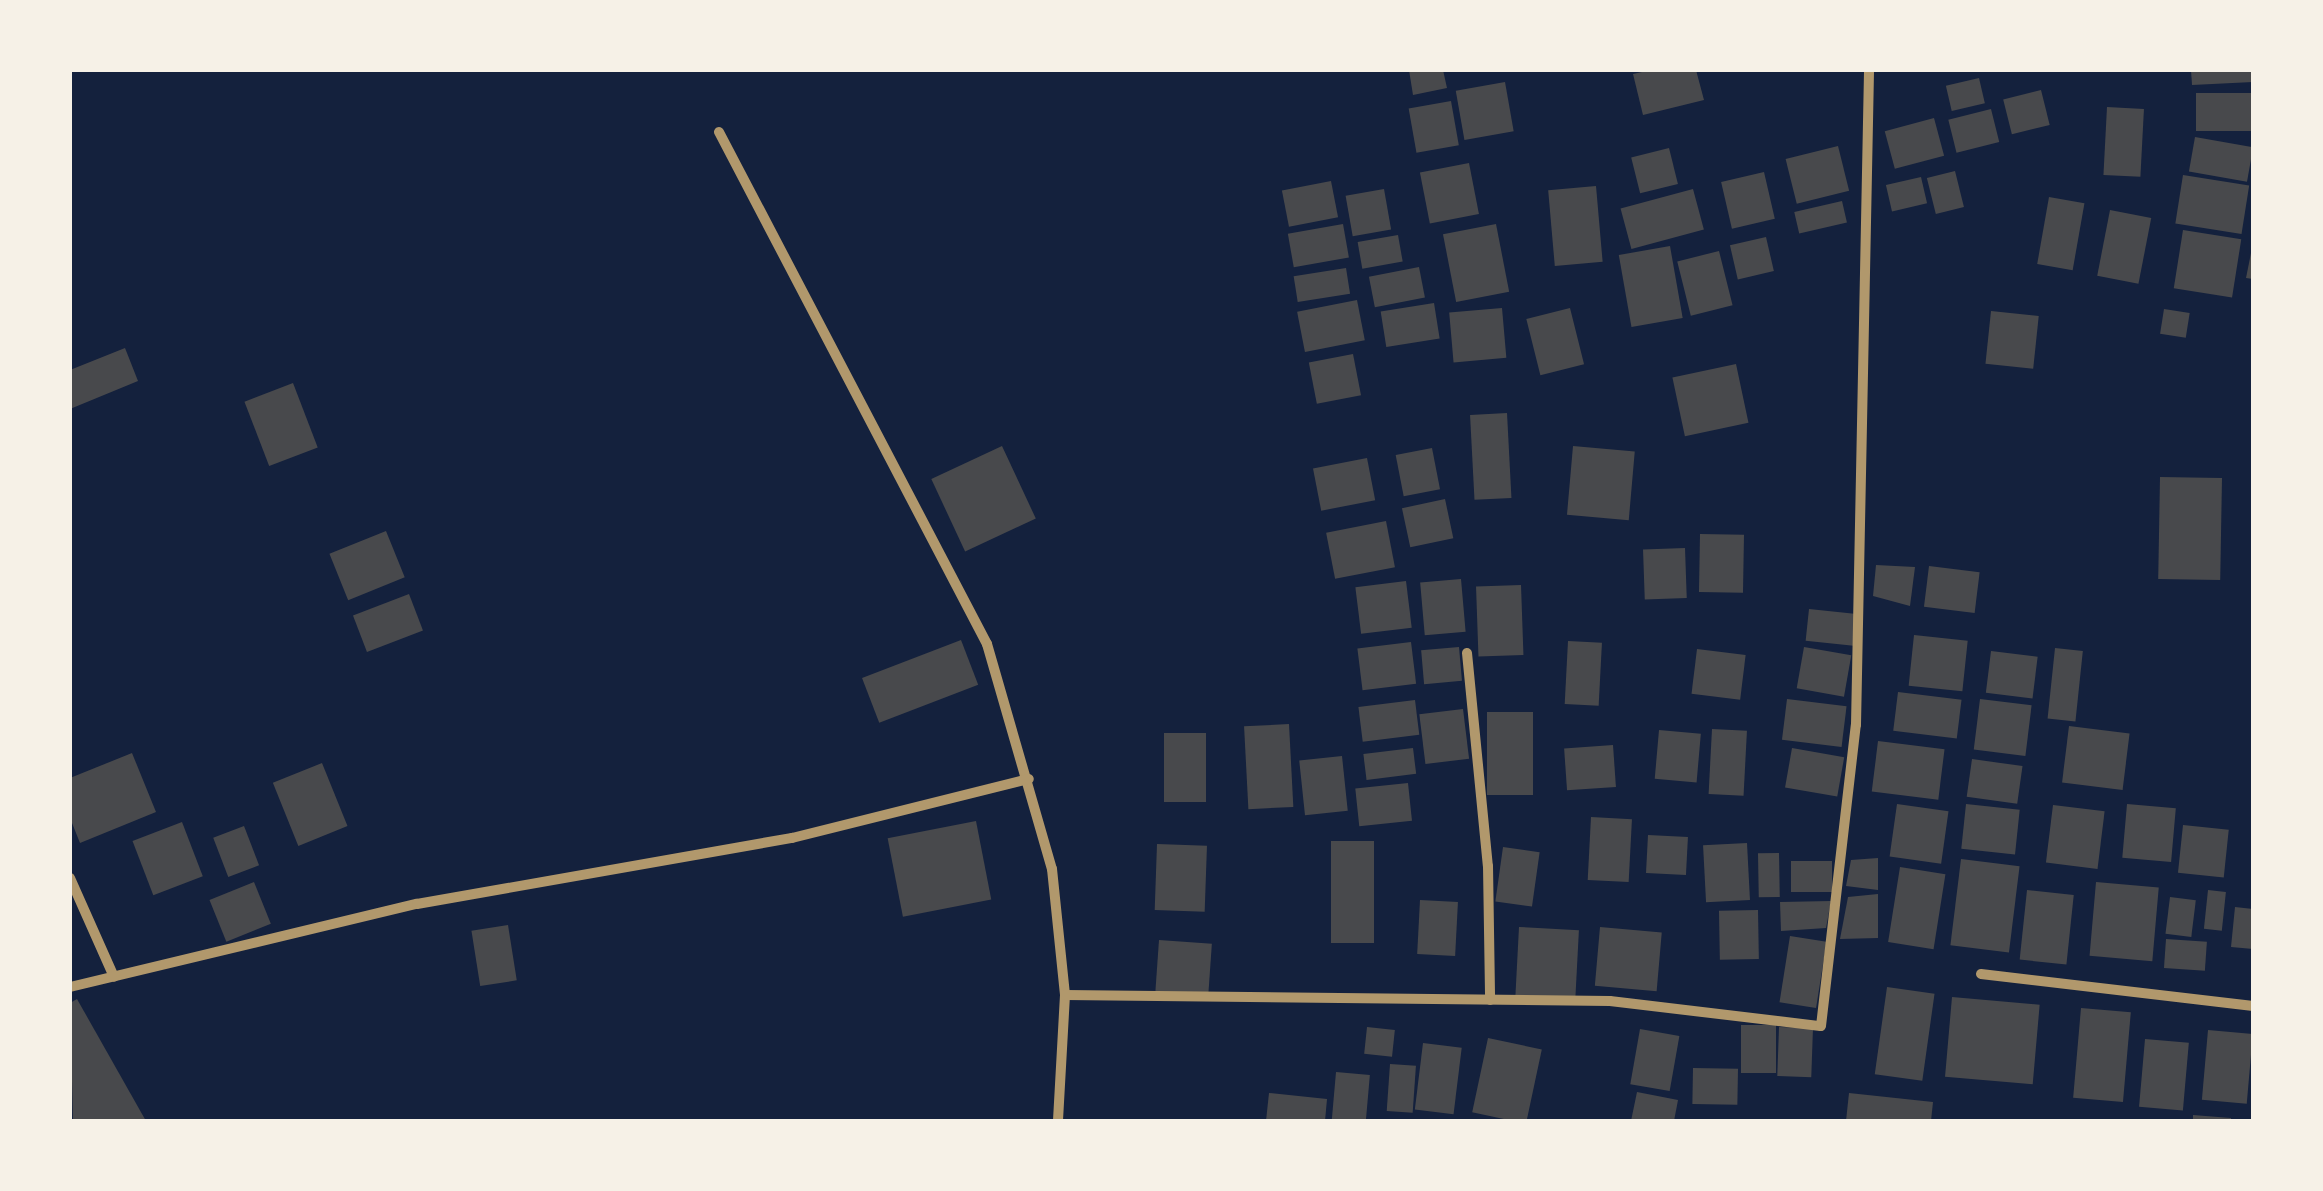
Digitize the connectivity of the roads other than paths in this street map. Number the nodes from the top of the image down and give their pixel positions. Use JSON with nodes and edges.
{"nodes":[{"id":1,"x":1869,"y":70,"type":"edge"},
{"id":2,"x":719,"y":132,"type":"dead end"},
{"id":3,"x":1466,"y":653,"type":"dead end"},
{"id":4,"x":1028,"y":779,"type":"junction"},
{"id":5,"x":70,"y":878,"type":"edge"},
{"id":6,"x":1981,"y":974,"type":"dead end"},
{"id":7,"x":114,"y":977,"type":"junction"},
{"id":8,"x":70,"y":987,"type":"edge"},
{"id":9,"x":1065,"y":995,"type":"junction"},
{"id":10,"x":1490,"y":1000,"type":"junction"},
{"id":11,"x":2253,"y":1006,"type":"edge"},
{"id":12,"x":1058,"y":1121,"type":"edge"}],
"edges":[{"from":1,"to":10,"type":"street"},
{"from":2,"to":4,"type":"street"},
{"from":3,"to":10,"type":"street"},
{"from":4,"to":7,"type":"street"},
{"from":4,"to":9,"type":"street"},
{"from":5,"to":7,"type":"street"},
{"from":6,"to":11,"type":"street"},
{"from":7,"to":8,"type":"street"},
{"from":9,"to":10,"type":"street"},
{"from":9,"to":12,"type":"street"}]}
